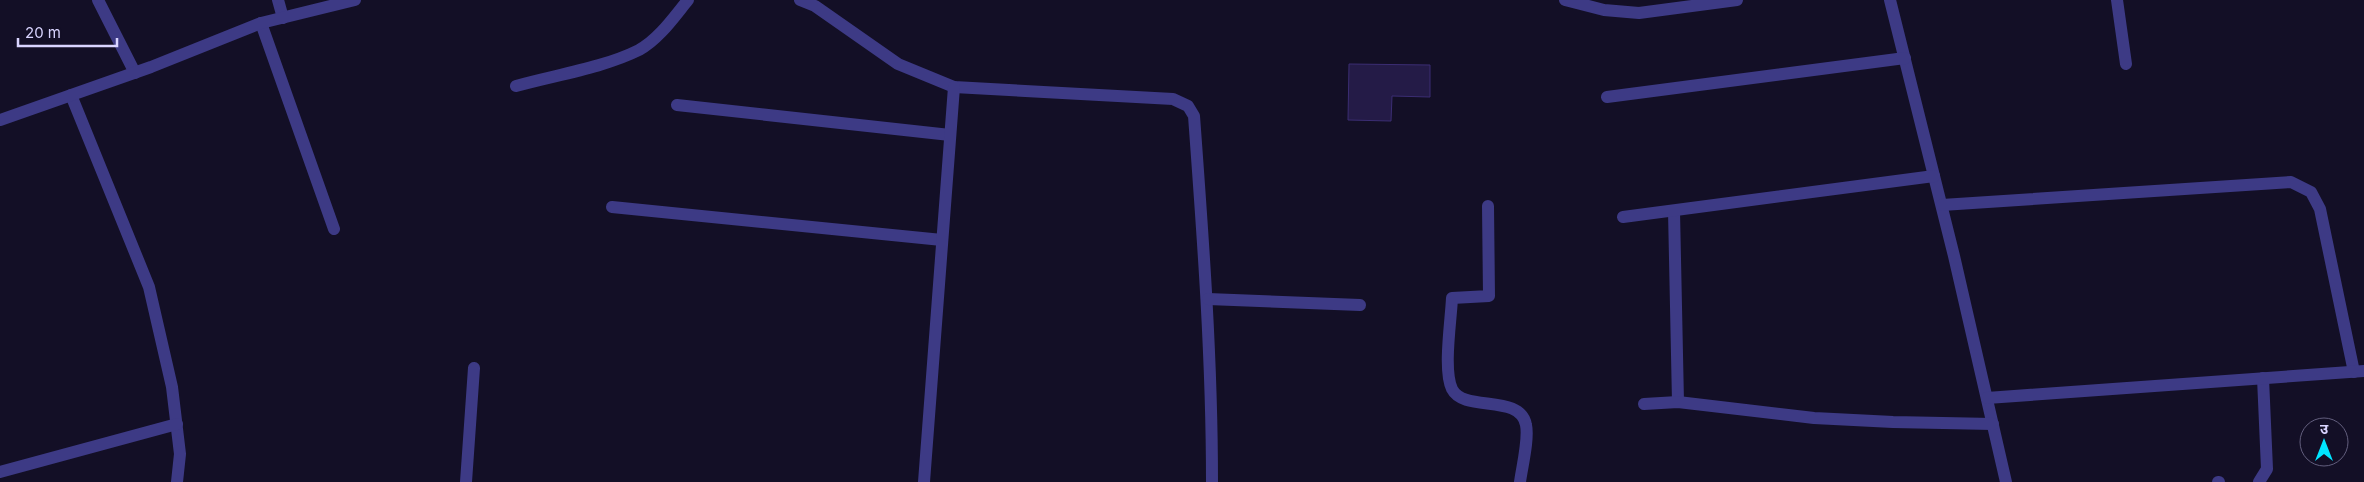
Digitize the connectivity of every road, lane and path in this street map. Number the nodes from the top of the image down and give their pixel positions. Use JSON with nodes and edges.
{"nodes":[{"id":1,"x":98,"y":0,"type":"edge"},
{"id":2,"x":278,"y":0,"type":"edge"},
{"id":3,"x":355,"y":0,"type":"edge"},
{"id":4,"x":688,"y":0,"type":"edge"},
{"id":5,"x":800,"y":0,"type":"edge"},
{"id":6,"x":1565,"y":0,"type":"edge"},
{"id":7,"x":1737,"y":0,"type":"edge"},
{"id":8,"x":1890,"y":0,"type":"edge"},
{"id":9,"x":2118,"y":0,"type":"edge"},
{"id":10,"x":282,"y":18,"type":"junction"},
{"id":11,"x":262,"y":23,"type":"junction"},
{"id":12,"x":1905,"y":58,"type":"junction"},
{"id":13,"x":2126,"y":64,"type":"dead end"},
{"id":14,"x":135,"y":73,"type":"junction"},
{"id":15,"x":516,"y":86,"type":"dead end"},
{"id":16,"x":954,"y":87,"type":"junction"},
{"id":17,"x":71,"y":95,"type":"junction"},
{"id":18,"x":1607,"y":97,"type":"dead end"},
{"id":19,"x":677,"y":105,"type":"dead end"},
{"id":20,"x":0,"y":120,"type":"edge"},
{"id":21,"x":950,"y":135,"type":"junction"},
{"id":22,"x":1934,"y":176,"type":"junction"},
{"id":23,"x":1942,"y":205,"type":"junction"},
{"id":24,"x":1488,"y":206,"type":"dead end"},
{"id":25,"x":612,"y":208,"type":"dead end"},
{"id":26,"x":1674,"y":211,"type":"junction"},
{"id":27,"x":1623,"y":217,"type":"dead end"},
{"id":28,"x":334,"y":229,"type":"dead end"},
{"id":29,"x":942,"y":240,"type":"junction"},
{"id":30,"x":1208,"y":299,"type":"junction"},
{"id":31,"x":1360,"y":305,"type":"dead end"},
{"id":32,"x":474,"y":368,"type":"dead end"},
{"id":33,"x":2359,"y":372,"type":"edge"},
{"id":34,"x":2263,"y":378,"type":"junction"},
{"id":35,"x":1986,"y":398,"type":"junction"},
{"id":36,"x":1678,"y":402,"type":"junction"},
{"id":37,"x":1644,"y":404,"type":"dead end"},
{"id":38,"x":177,"y":424,"type":"junction"},
{"id":39,"x":1993,"y":424,"type":"junction"},
{"id":40,"x":0,"y":472,"type":"edge"},
{"id":41,"x":177,"y":482,"type":"edge"},
{"id":42,"x":466,"y":482,"type":"edge"},
{"id":43,"x":924,"y":482,"type":"edge"},
{"id":44,"x":1212,"y":482,"type":"edge"},
{"id":45,"x":1520,"y":482,"type":"edge"},
{"id":46,"x":2006,"y":482,"type":"edge"},
{"id":47,"x":2259,"y":482,"type":"edge"}],
"edges":[{"from":1,"to":14,"type":"street"},
{"from":2,"to":10,"type":"street"},
{"from":3,"to":10,"type":"street"},
{"from":4,"to":15,"type":"street"},
{"from":5,"to":16,"type":"street"},
{"from":6,"to":7,"type":"street"},
{"from":8,"to":12,"type":"street"},
{"from":9,"to":13,"type":"street"},
{"from":10,"to":11,"type":"street"},
{"from":11,"to":14,"type":"street"},
{"from":11,"to":28,"type":"street"},
{"from":12,"to":18,"type":"street"},
{"from":12,"to":22,"type":"street"},
{"from":14,"to":17,"type":"street"},
{"from":16,"to":21,"type":"street"},
{"from":16,"to":30,"type":"street"},
{"from":17,"to":20,"type":"street"},
{"from":17,"to":38,"type":"street"},
{"from":19,"to":21,"type":"street"},
{"from":21,"to":29,"type":"street"},
{"from":22,"to":23,"type":"street"},
{"from":22,"to":26,"type":"street"},
{"from":23,"to":33,"type":"street"},
{"from":23,"to":35,"type":"street"},
{"from":24,"to":45,"type":"street"},
{"from":25,"to":29,"type":"street"},
{"from":26,"to":27,"type":"street"},
{"from":26,"to":36,"type":"street"},
{"from":29,"to":43,"type":"street"},
{"from":30,"to":31,"type":"street"},
{"from":30,"to":44,"type":"street"},
{"from":32,"to":42,"type":"street"},
{"from":33,"to":34,"type":"street"},
{"from":34,"to":35,"type":"street"},
{"from":34,"to":47,"type":"street"},
{"from":35,"to":39,"type":"street"},
{"from":36,"to":37,"type":"street"},
{"from":36,"to":39,"type":"street"},
{"from":38,"to":40,"type":"street"},
{"from":38,"to":41,"type":"street"},
{"from":39,"to":46,"type":"street"}]}
